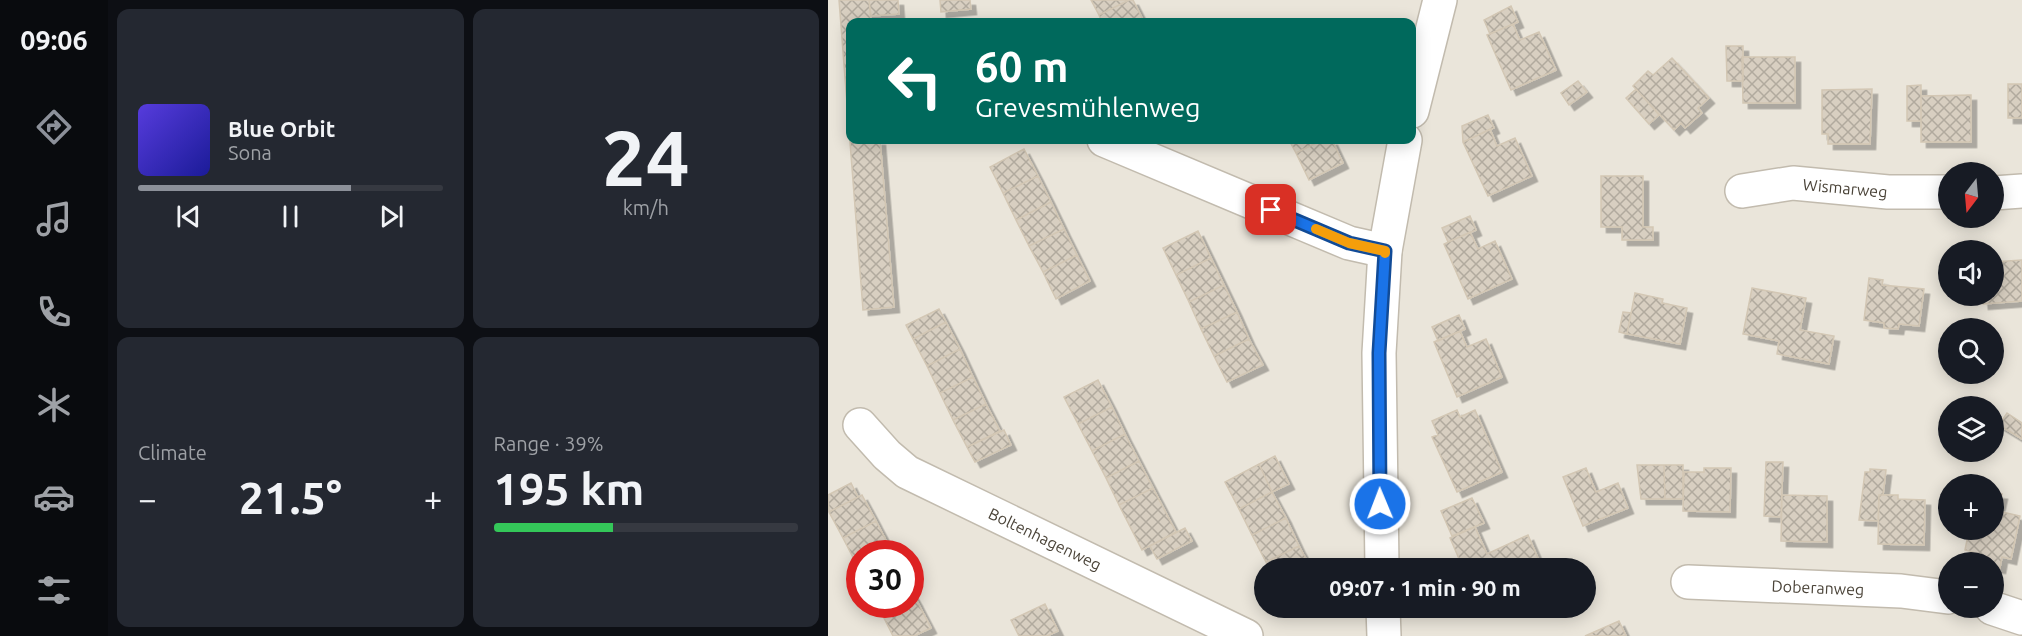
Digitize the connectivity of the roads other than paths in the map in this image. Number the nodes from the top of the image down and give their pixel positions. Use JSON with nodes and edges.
{"nodes":[{"id":1,"x":1440,"y":0,"type":"edge"},
{"id":2,"x":1416,"y":95,"type":"edge"},
{"id":3,"x":1114,"y":144,"type":"edge"},
{"id":4,"x":1405,"y":144,"type":"edge"},
{"id":5,"x":1742,"y":191,"type":"dead end"},
{"id":6,"x":2022,"y":191,"type":"edge"},
{"id":7,"x":1938,"y":192,"type":"edge"},
{"id":8,"x":2004,"y":192,"type":"edge"},
{"id":9,"x":1385,"y":251,"type":"junction"},
{"id":10,"x":860,"y":425,"type":"dead end"},
{"id":11,"x":1382,"y":558,"type":"edge"},
{"id":12,"x":1688,"y":582,"type":"dead end"},
{"id":13,"x":1938,"y":596,"type":"edge"},
{"id":14,"x":2004,"y":612,"type":"edge"},
{"id":15,"x":1383,"y":618,"type":"edge"},
{"id":16,"x":2022,"y":618,"type":"edge"},
{"id":17,"x":1246,"y":636,"type":"edge"},
{"id":18,"x":1384,"y":636,"type":"edge"}],
"edges":[{"from":1,"to":2,"type":"street"},
{"from":3,"to":9,"type":"street"},
{"from":4,"to":9,"type":"street"},
{"from":5,"to":7,"type":"street","name":"Wismarweg"},
{"from":6,"to":8,"type":"street"},
{"from":9,"to":11,"type":"street"},
{"from":10,"to":17,"type":"street","name":"Boltenhagenweg"},
{"from":12,"to":13,"type":"street","name":"Doberanweg"},
{"from":14,"to":16,"type":"street"},
{"from":15,"to":18,"type":"street"}]}
